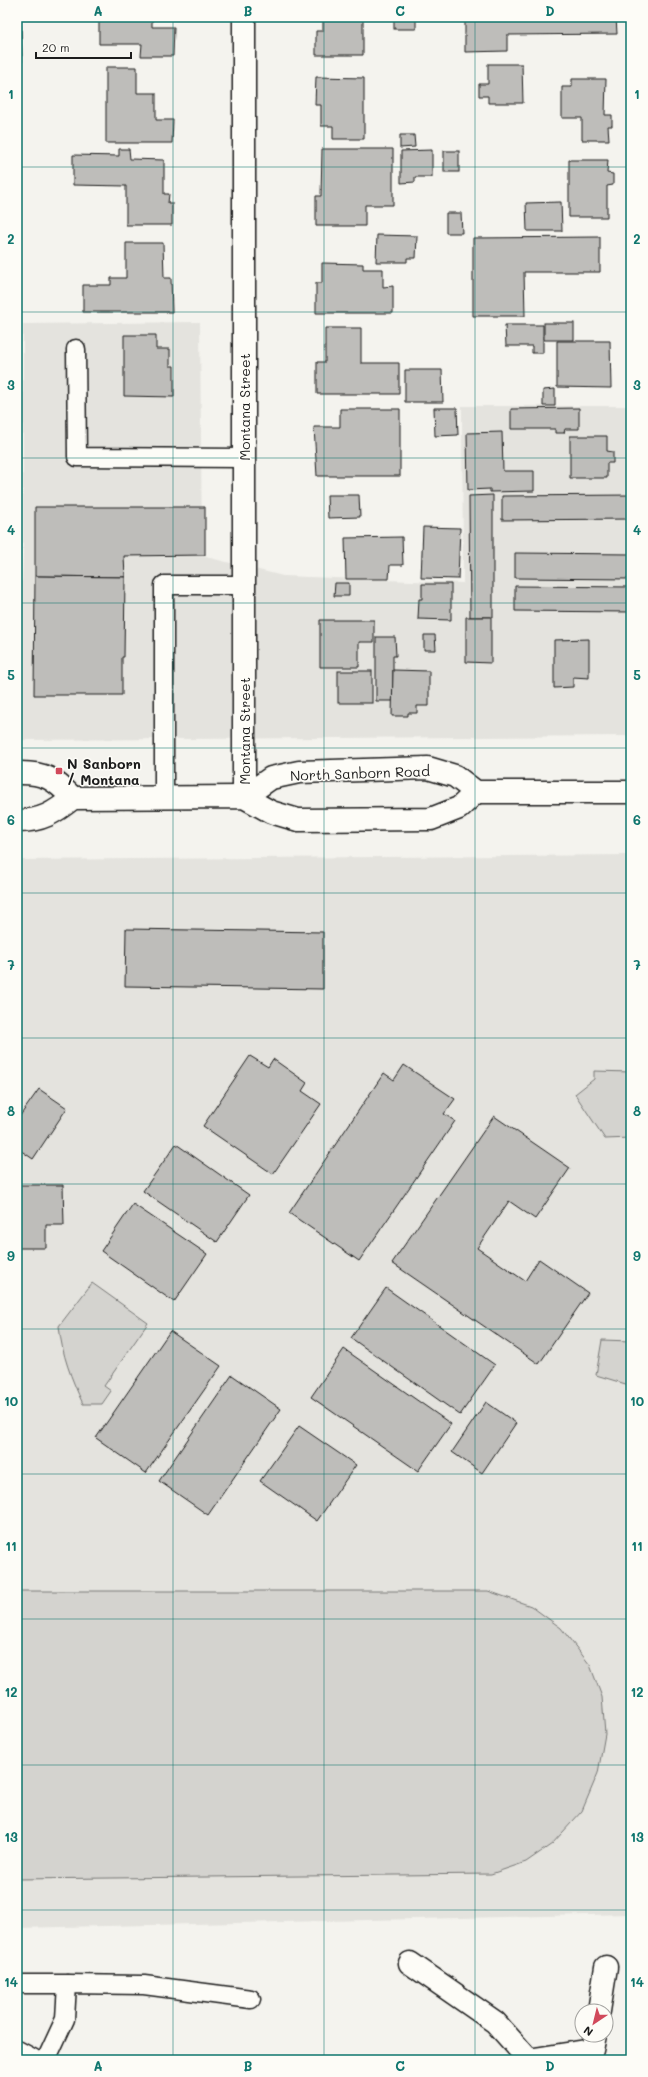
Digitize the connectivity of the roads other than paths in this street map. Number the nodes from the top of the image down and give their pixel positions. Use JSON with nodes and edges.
{"nodes":[{"id":1,"x":244,"y":17,"type":"edge"},
{"id":2,"x":76,"y":349,"type":"dead end"},
{"id":3,"x":244,"y":458,"type":"junction"},
{"id":4,"x":244,"y":585,"type":"junction"},
{"id":5,"x":17,"y":773,"type":"edge"},
{"id":6,"x":476,"y":792,"type":"junction"},
{"id":7,"x":631,"y":792,"type":"edge"},
{"id":8,"x":244,"y":797,"type":"junction"},
{"id":9,"x":73,"y":798,"type":"junction"},
{"id":10,"x":164,"y":798,"type":"junction"},
{"id":11,"x":17,"y":821,"type":"edge"},
{"id":12,"x":410,"y":1962,"type":"dead end"},
{"id":13,"x":606,"y":1967,"type":"dead end"},
{"id":14,"x":23,"y":1984,"type":"dead end"},
{"id":15,"x":67,"y":1984,"type":"junction"},
{"id":16,"x":251,"y":1999,"type":"dead end"},
{"id":17,"x":600,"y":2003,"type":"edge"},
{"id":18,"x":593,"y":2043,"type":"edge"},
{"id":19,"x":17,"y":2052,"type":"edge"},
{"id":20,"x":32,"y":2060,"type":"edge"},
{"id":21,"x":46,"y":2060,"type":"edge"},
{"id":22,"x":529,"y":2060,"type":"edge"}],
"edges":[{"from":1,"to":3,"type":"street","name":"Montana Street"},
{"from":2,"to":3,"type":"lane"},
{"from":3,"to":4,"type":"street","name":"Montana Street"},
{"from":4,"to":8,"type":"street","name":"Montana Street"},
{"from":4,"to":10,"type":"lane"},
{"from":5,"to":9,"type":"street"},
{"from":6,"to":7,"type":"street"},
{"from":6,"to":8,"type":"street","name":"North Sanborn Road"},
{"from":6,"to":8,"type":"street"},
{"from":8,"to":10,"type":"street"},
{"from":9,"to":10,"type":"street"},
{"from":9,"to":11,"type":"street"},
{"from":12,"to":22,"type":"street"},
{"from":13,"to":17,"type":"street"},
{"from":14,"to":15,"type":"lane"},
{"from":15,"to":16,"type":"lane"},
{"from":15,"to":21,"type":"lane"},
{"from":18,"to":22,"type":"street"},
{"from":19,"to":20,"type":"street"}]}
